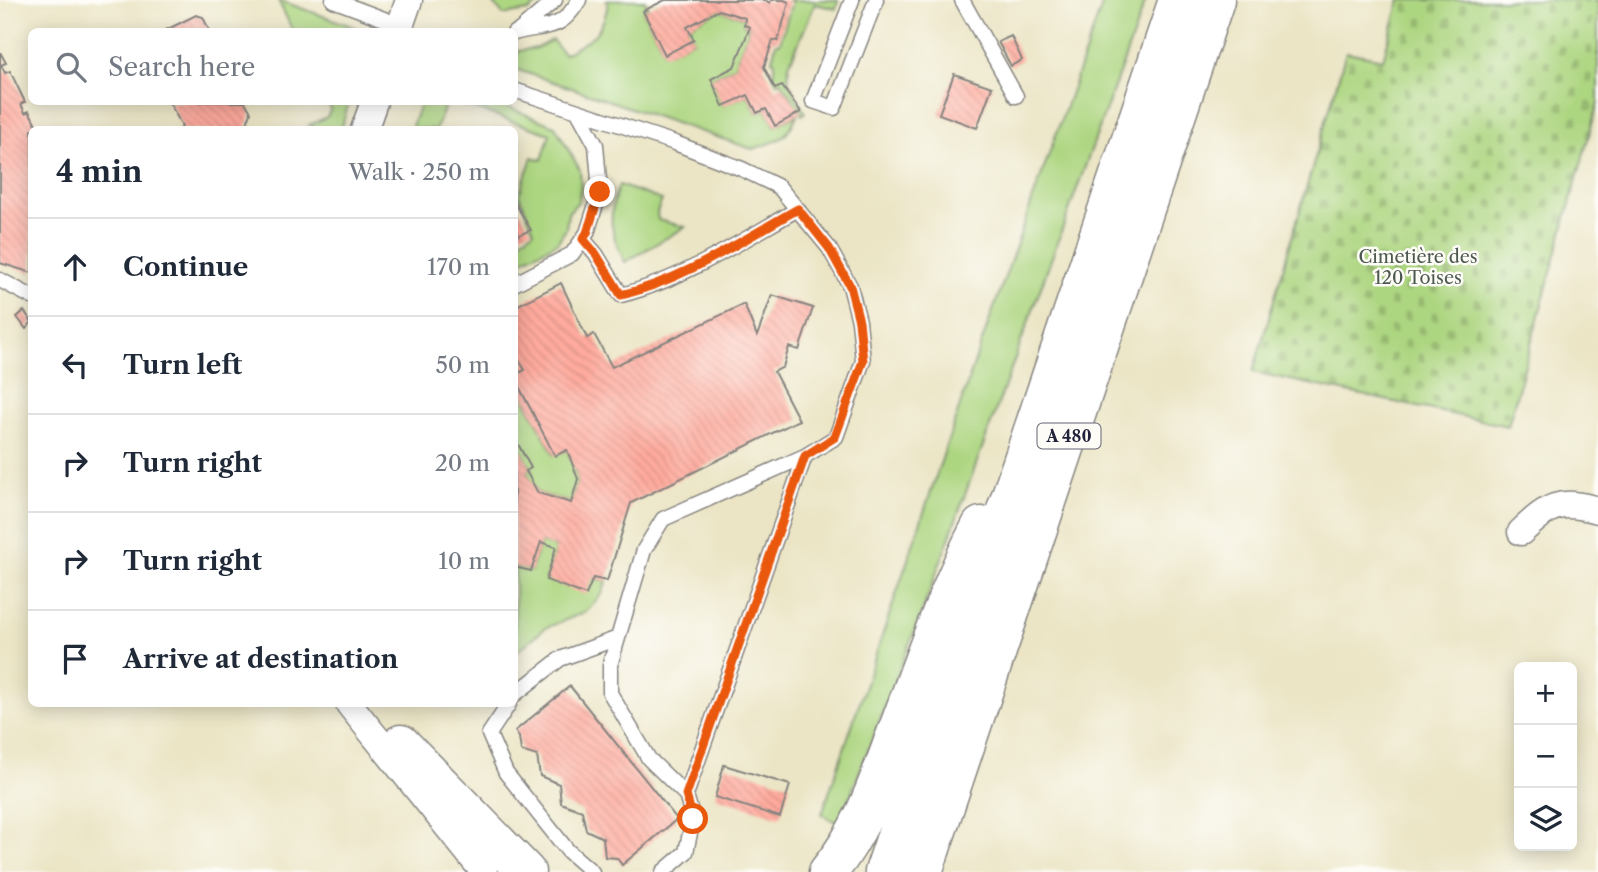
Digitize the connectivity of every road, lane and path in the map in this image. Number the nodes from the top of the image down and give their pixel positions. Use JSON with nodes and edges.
{"nodes":[{"id":1,"x":333,"y":0,"type":"edge"},
{"id":2,"x":409,"y":0,"type":"edge"},
{"id":3,"x":555,"y":0,"type":"edge"},
{"id":4,"x":579,"y":0,"type":"edge"},
{"id":5,"x":852,"y":0,"type":"edge"},
{"id":6,"x":876,"y":0,"type":"edge"},
{"id":7,"x":962,"y":0,"type":"edge"},
{"id":8,"x":1178,"y":0,"type":"edge"},
{"id":9,"x":1215,"y":0,"type":"edge"},
{"id":10,"x":399,"y":28,"type":"edge"},
{"id":11,"x":518,"y":31,"type":"edge"},
{"id":12,"x":518,"y":33,"type":"edge"},
{"id":13,"x":518,"y":91,"type":"edge"},
{"id":14,"x":1016,"y":96,"type":"dead end"},
{"id":15,"x":372,"y":105,"type":"edge"},
{"id":16,"x":578,"y":113,"type":"junction"},
{"id":17,"x":365,"y":126,"type":"edge"},
{"id":18,"x":798,"y":209,"type":"junction"},
{"id":19,"x":583,"y":239,"type":"junction"},
{"id":20,"x":0,"y":280,"type":"edge"},
{"id":21,"x":518,"y":282,"type":"edge"},
{"id":22,"x":28,"y":295,"type":"edge"},
{"id":23,"x":1035,"y":425,"type":"junction"},
{"id":24,"x":805,"y":456,"type":"junction"},
{"id":25,"x":1598,"y":510,"type":"edge"},
{"id":26,"x":1521,"y":532,"type":"dead end"},
{"id":27,"x":618,"y":638,"type":"junction"},
{"id":28,"x":518,"y":692,"type":"edge"},
{"id":29,"x":351,"y":707,"type":"edge"},
{"id":30,"x":370,"y":707,"type":"edge"},
{"id":31,"x":507,"y":707,"type":"edge"},
{"id":32,"x":401,"y":744,"type":"junction"},
{"id":33,"x":686,"y":795,"type":"junction"},
{"id":34,"x":484,"y":872,"type":"edge"},
{"id":35,"x":501,"y":872,"type":"edge"},
{"id":36,"x":526,"y":872,"type":"edge"},
{"id":37,"x":592,"y":872,"type":"edge"},
{"id":38,"x":663,"y":872,"type":"edge"},
{"id":39,"x":828,"y":872,"type":"edge"},
{"id":40,"x":884,"y":872,"type":"edge"},
{"id":41,"x":923,"y":872,"type":"edge"}],
"edges":[{"from":1,"to":10,"type":"lane"},
{"from":2,"to":10,"type":"street"},
{"from":3,"to":11,"type":"lane"},
{"from":4,"to":12,"type":"lane"},
{"from":5,"to":6,"type":"lane"},
{"from":7,"to":14,"type":"lane"},
{"from":8,"to":23,"type":"highway","number":"A 480"},
{"from":9,"to":41,"type":"highway","number":"A 480"},
{"from":13,"to":16,"type":"lane"},
{"from":15,"to":17,"type":"street"},
{"from":16,"to":18,"type":"lane"},
{"from":16,"to":19,"type":"lane"},
{"from":18,"to":19,"type":"lane"},
{"from":18,"to":24,"type":"lane"},
{"from":19,"to":21,"type":"lane"},
{"from":20,"to":22,"type":"lane"},
{"from":23,"to":39,"type":"highway"},
{"from":23,"to":40,"type":"highway","number":"A 480"},
{"from":24,"to":27,"type":"lane"},
{"from":24,"to":33,"type":"lane"},
{"from":25,"to":26,"type":"street"},
{"from":27,"to":28,"type":"lane"},
{"from":27,"to":33,"type":"lane"},
{"from":29,"to":34,"type":"street"},
{"from":30,"to":32,"type":"street"},
{"from":31,"to":37,"type":"lane"},
{"from":32,"to":35,"type":"street"},
{"from":32,"to":36,"type":"highway"},
{"from":33,"to":38,"type":"lane"}]}
